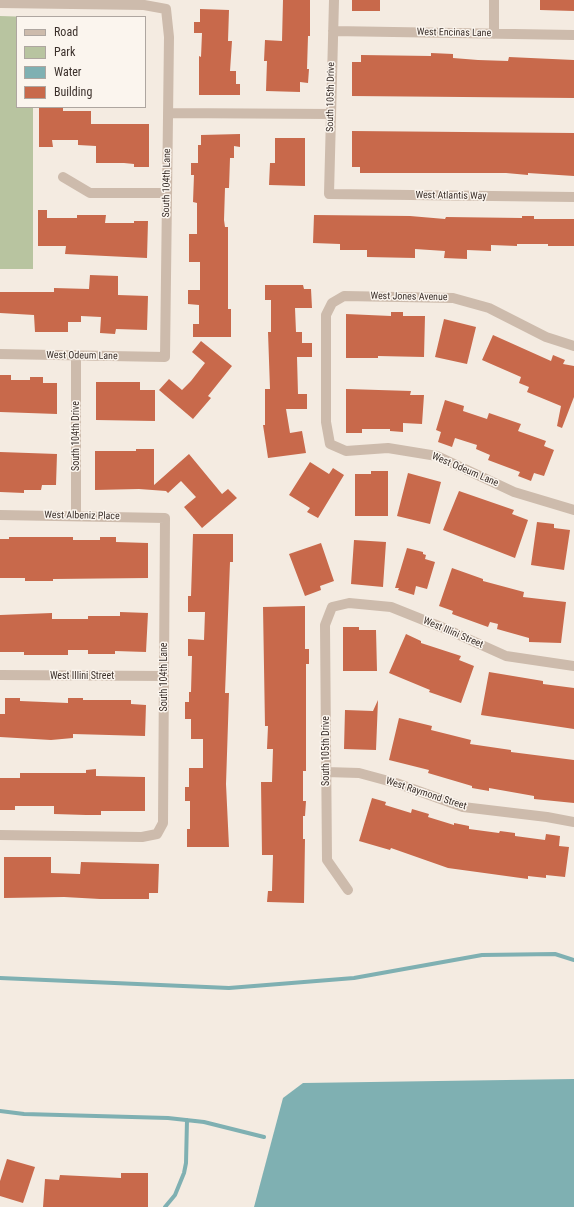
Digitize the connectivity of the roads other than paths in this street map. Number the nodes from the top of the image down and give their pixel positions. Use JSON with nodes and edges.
{"nodes":[{"id":1,"x":334,"y":0,"type":"edge"},
{"id":2,"x":494,"y":0,"type":"edge"},
{"id":3,"x":86,"y":2,"type":"edge"},
{"id":4,"x":0,"y":3,"type":"edge"},
{"id":5,"x":333,"y":31,"type":"junction"},
{"id":6,"x":494,"y":34,"type":"junction"},
{"id":7,"x":574,"y":35,"type":"edge"},
{"id":8,"x":168,"y":113,"type":"junction"},
{"id":9,"x":331,"y":114,"type":"junction"},
{"id":10,"x":63,"y":177,"type":"dead end"},
{"id":11,"x":166,"y":193,"type":"junction"},
{"id":12,"x":329,"y":194,"type":"joint"},
{"id":13,"x":574,"y":197,"type":"edge"},
{"id":14,"x":574,"y":346,"type":"edge"},
{"id":15,"x":0,"y":354,"type":"edge"},
{"id":16,"x":76,"y":355,"type":"junction"},
{"id":17,"x":165,"y":357,"type":"joint"},
{"id":18,"x":330,"y":444,"type":"joint"},
{"id":19,"x":574,"y":510,"type":"edge"},
{"id":20,"x":0,"y":515,"type":"edge"},
{"id":21,"x":76,"y":516,"type":"junction"},
{"id":22,"x":165,"y":518,"type":"joint"},
{"id":23,"x":332,"y":607,"type":"joint"},
{"id":24,"x":574,"y":666,"type":"edge"},
{"id":25,"x":0,"y":675,"type":"edge"},
{"id":26,"x":164,"y":676,"type":"junction"},
{"id":27,"x":326,"y":772,"type":"junction"},
{"id":28,"x":574,"y":822,"type":"edge"},
{"id":29,"x":0,"y":835,"type":"edge"},
{"id":30,"x":348,"y":890,"type":"dead end"}],
"edges":[{"from":1,"to":5,"type":"street","name":"South 105th Drive"},
{"from":2,"to":6,"type":"street"},
{"from":3,"to":4,"type":"street"},
{"from":3,"to":8,"type":"street","name":"South 104th Lane"},
{"from":5,"to":6,"type":"street","name":"West Encinas Lane"},
{"from":5,"to":9,"type":"street","name":"South 105th Drive"},
{"from":6,"to":7,"type":"street","name":"West Encinas Lane"},
{"from":8,"to":9,"type":"street"},
{"from":8,"to":11,"type":"street","name":"South 104th Lane"},
{"from":9,"to":12,"type":"street","name":"South 105th Drive"},
{"from":10,"to":11,"type":"street"},
{"from":11,"to":17,"type":"street","name":"South 104th Lane"},
{"from":12,"to":13,"type":"street","name":"West Atlantis Way"},
{"from":14,"to":18,"type":"street","name":"West Jones Avenue"},
{"from":15,"to":16,"type":"street","name":"West Odeum Lane"},
{"from":16,"to":17,"type":"street","name":"West Odeum Lane"},
{"from":16,"to":21,"type":"street","name":"South 104th Drive"},
{"from":18,"to":19,"type":"street","name":"West Odeum Lane"},
{"from":20,"to":21,"type":"street","name":"West Albeniz Place"},
{"from":21,"to":22,"type":"street","name":"West Albeniz Place"},
{"from":22,"to":26,"type":"street","name":"South 104th Lane"},
{"from":23,"to":24,"type":"street","name":"West Illini Street"},
{"from":23,"to":27,"type":"street","name":"South 105th Drive"},
{"from":25,"to":26,"type":"street","name":"West Illini Street"},
{"from":26,"to":29,"type":"street","name":"South 104th Lane"},
{"from":27,"to":28,"type":"street","name":"West Raymond Street"},
{"from":27,"to":30,"type":"street","name":"South 105th Drive"}]}
